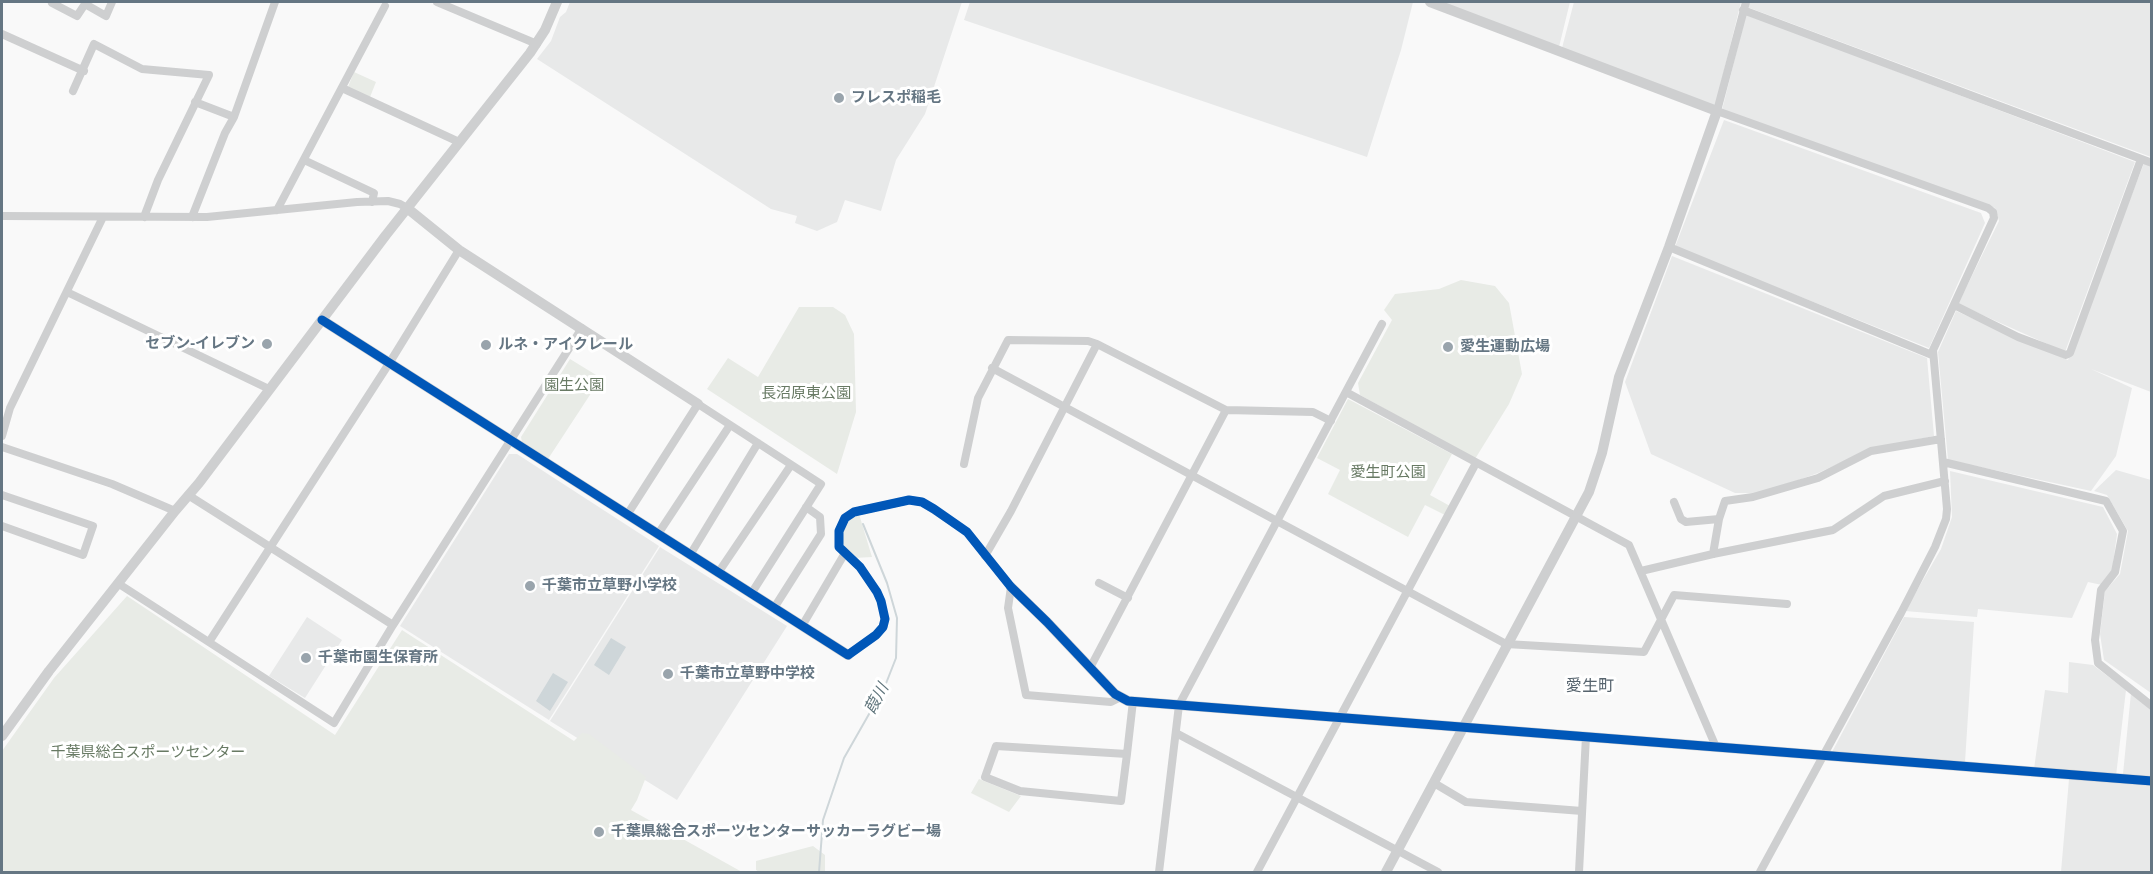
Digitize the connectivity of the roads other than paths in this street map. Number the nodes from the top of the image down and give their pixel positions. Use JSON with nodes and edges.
{"nodes":[{"id":1,"x":53,"y":2,"type":"edge"},
{"id":2,"x":112,"y":2,"type":"edge"},
{"id":3,"x":274,"y":2,"type":"edge"},
{"id":4,"x":436,"y":2,"type":"edge"},
{"id":5,"x":557,"y":2,"type":"edge"},
{"id":6,"x":1430,"y":2,"type":"edge"},
{"id":7,"x":385,"y":6,"type":"dead end"},
{"id":8,"x":1744,"y":6,"type":"edge"},
{"id":9,"x":2,"y":34,"type":"edge"},
{"id":10,"x":537,"y":44,"type":"junction"},
{"id":11,"x":84,"y":71,"type":"junction"},
{"id":12,"x":342,"y":88,"type":"junction"},
{"id":13,"x":73,"y":91,"type":"dead end"},
{"id":14,"x":195,"y":102,"type":"junction"},
{"id":15,"x":1717,"y":111,"type":"junction"},
{"id":16,"x":234,"y":117,"type":"junction"},
{"id":17,"x":459,"y":142,"type":"junction"},
{"id":18,"x":2141,"y":159,"type":"junction"},
{"id":19,"x":304,"y":160,"type":"junction"},
{"id":20,"x":2151,"y":163,"type":"edge"},
{"id":21,"x":372,"y":202,"type":"junction"},
{"id":22,"x":407,"y":208,"type":"junction"},
{"id":23,"x":277,"y":210,"type":"junction"},
{"id":24,"x":2,"y":216,"type":"edge"},
{"id":25,"x":103,"y":216,"type":"junction"},
{"id":26,"x":192,"y":216,"type":"junction"},
{"id":27,"x":144,"y":217,"type":"junction"},
{"id":28,"x":1669,"y":247,"type":"junction"},
{"id":29,"x":459,"y":250,"type":"junction"},
{"id":30,"x":67,"y":292,"type":"junction"},
{"id":31,"x":1954,"y":306,"type":"junction"},
{"id":32,"x":322,"y":320,"type":"junction"},
{"id":33,"x":1382,"y":324,"type":"dead end"},
{"id":34,"x":582,"y":328,"type":"junction"},
{"id":35,"x":1097,"y":344,"type":"junction"},
{"id":36,"x":1932,"y":355,"type":"junction"},
{"id":37,"x":390,"y":362,"type":"junction"},
{"id":38,"x":992,"y":368,"type":"junction"},
{"id":39,"x":269,"y":389,"type":"junction"},
{"id":40,"x":1346,"y":392,"type":"junction"},
{"id":41,"x":698,"y":404,"type":"junction"},
{"id":42,"x":1063,"y":408,"type":"junction"},
{"id":43,"x":1226,"y":410,"type":"junction"},
{"id":44,"x":1330,"y":421,"type":"junction"},
{"id":45,"x":730,"y":425,"type":"junction"},
{"id":46,"x":2,"y":436,"type":"edge"},
{"id":47,"x":1941,"y":439,"type":"junction"},
{"id":48,"x":511,"y":441,"type":"junction"},
{"id":49,"x":758,"y":443,"type":"junction"},
{"id":50,"x":2,"y":447,"type":"edge"},
{"id":51,"x":1943,"y":462,"type":"junction"},
{"id":52,"x":1476,"y":463,"type":"junction"},
{"id":53,"x":964,"y":464,"type":"dead end"},
{"id":54,"x":791,"y":465,"type":"junction"},
{"id":55,"x":1192,"y":477,"type":"junction"},
{"id":56,"x":1945,"y":481,"type":"junction"},
{"id":57,"x":2,"y":495,"type":"edge"},
{"id":58,"x":188,"y":495,"type":"junction"},
{"id":59,"x":1674,"y":502,"type":"dead end"},
{"id":60,"x":806,"y":507,"type":"junction"},
{"id":61,"x":175,"y":511,"type":"junction"},
{"id":62,"x":627,"y":515,"type":"junction"},
{"id":63,"x":1576,"y":517,"type":"junction"},
{"id":64,"x":1719,"y":519,"type":"junction"},
{"id":65,"x":1276,"y":522,"type":"junction"},
{"id":66,"x":2,"y":526,"type":"edge"},
{"id":67,"x":658,"y":534,"type":"junction"},
{"id":68,"x":269,"y":546,"type":"junction"},
{"id":69,"x":845,"y":553,"type":"junction"},
{"id":70,"x":1713,"y":554,"type":"junction"},
{"id":71,"x":690,"y":555,"type":"junction"},
{"id":72,"x":985,"y":556,"type":"junction"},
{"id":73,"x":1641,"y":571,"type":"junction"},
{"id":74,"x":718,"y":573,"type":"junction"},
{"id":75,"x":1099,"y":583,"type":"dead end"},
{"id":76,"x":119,"y":584,"type":"junction"},
{"id":77,"x":1011,"y":587,"type":"junction"},
{"id":78,"x":1406,"y":591,"type":"junction"},
{"id":79,"x":751,"y":594,"type":"junction"},
{"id":80,"x":1128,"y":597,"type":"junction"},
{"id":81,"x":1787,"y":604,"type":"dead end"},
{"id":82,"x":774,"y":608,"type":"junction"},
{"id":83,"x":1662,"y":620,"type":"junction"},
{"id":84,"x":393,"y":625,"type":"junction"},
{"id":85,"x":802,"y":626,"type":"junction"},
{"id":86,"x":209,"y":642,"type":"junction"},
{"id":87,"x":1506,"y":644,"type":"junction"},
{"id":88,"x":849,"y":655,"type":"joint"},
{"id":89,"x":1090,"y":668,"type":"junction"},
{"id":90,"x":1119,"y":698,"type":"junction"},
{"id":91,"x":1133,"y":701,"type":"junction"},
{"id":92,"x":1179,"y":705,"type":"junction"},
{"id":93,"x":2151,"y":706,"type":"edge"},
{"id":94,"x":1340,"y":718,"type":"junction"},
{"id":95,"x":1464,"y":728,"type":"junction"},
{"id":96,"x":1176,"y":733,"type":"junction"},
{"id":97,"x":2,"y":736,"type":"edge"},
{"id":98,"x":1586,"y":736,"type":"junction"},
{"id":99,"x":1716,"y":747,"type":"junction"},
{"id":100,"x":1127,"y":754,"type":"junction"},
{"id":101,"x":1823,"y":755,"type":"junction"},
{"id":102,"x":2151,"y":781,"type":"edge"},
{"id":103,"x":1434,"y":783,"type":"junction"},
{"id":104,"x":1298,"y":798,"type":"junction"},
{"id":105,"x":1582,"y":811,"type":"junction"},
{"id":106,"x":1397,"y":851,"type":"junction"},
{"id":107,"x":1159,"y":873,"type":"edge"},
{"id":108,"x":1257,"y":873,"type":"edge"},
{"id":109,"x":1386,"y":873,"type":"edge"},
{"id":110,"x":1438,"y":873,"type":"edge"},
{"id":111,"x":1579,"y":873,"type":"edge"},
{"id":112,"x":1760,"y":873,"type":"edge"}],
"edges":[{"from":1,"to":2,"type":"street"},
{"from":3,"to":16,"type":"street"},
{"from":4,"to":10,"type":"street"},
{"from":5,"to":10,"type":"street"},
{"from":6,"to":15,"type":"street"},
{"from":7,"to":12,"type":"street"},
{"from":8,"to":15,"type":"street"},
{"from":8,"to":18,"type":"street"},
{"from":9,"to":11,"type":"street"},
{"from":10,"to":17,"type":"street"},
{"from":11,"to":13,"type":"street"},
{"from":11,"to":14,"type":"street"},
{"from":12,"to":17,"type":"street"},
{"from":12,"to":19,"type":"street"},
{"from":14,"to":16,"type":"street"},
{"from":14,"to":27,"type":"street"},
{"from":15,"to":28,"type":"street"},
{"from":15,"to":31,"type":"street"},
{"from":16,"to":26,"type":"street"},
{"from":17,"to":22,"type":"street"},
{"from":18,"to":20,"type":"street"},
{"from":18,"to":31,"type":"street"},
{"from":19,"to":21,"type":"street"},
{"from":19,"to":23,"type":"street"},
{"from":21,"to":22,"type":"street"},
{"from":21,"to":23,"type":"street"},
{"from":22,"to":29,"type":"street"},
{"from":22,"to":32,"type":"street"},
{"from":23,"to":26,"type":"street"},
{"from":24,"to":25,"type":"street"},
{"from":25,"to":27,"type":"street"},
{"from":25,"to":30,"type":"street"},
{"from":26,"to":27,"type":"street"},
{"from":28,"to":36,"type":"street"},
{"from":28,"to":63,"type":"street"},
{"from":29,"to":34,"type":"street"},
{"from":29,"to":37,"type":"street"},
{"from":30,"to":39,"type":"street"},
{"from":30,"to":46,"type":"street"},
{"from":31,"to":36,"type":"street"},
{"from":32,"to":37,"type":"street"},
{"from":32,"to":39,"type":"street"},
{"from":33,"to":40,"type":"street"},
{"from":34,"to":41,"type":"street"},
{"from":34,"to":48,"type":"street"},
{"from":35,"to":38,"type":"street"},
{"from":35,"to":42,"type":"street"},
{"from":35,"to":43,"type":"street"},
{"from":36,"to":47,"type":"street"},
{"from":37,"to":48,"type":"street"},
{"from":37,"to":68,"type":"street"},
{"from":38,"to":42,"type":"street"},
{"from":38,"to":53,"type":"street"},
{"from":39,"to":58,"type":"street"},
{"from":40,"to":44,"type":"street"},
{"from":40,"to":52,"type":"street"},
{"from":41,"to":45,"type":"street"},
{"from":41,"to":62,"type":"street"},
{"from":42,"to":55,"type":"street"},
{"from":42,"to":72,"type":"street"},
{"from":43,"to":44,"type":"street"},
{"from":43,"to":55,"type":"street"},
{"from":44,"to":65,"type":"street"},
{"from":45,"to":49,"type":"street"},
{"from":45,"to":67,"type":"street"},
{"from":47,"to":51,"type":"street"},
{"from":47,"to":64,"type":"street"},
{"from":48,"to":62,"type":"street"},
{"from":48,"to":84,"type":"street"},
{"from":49,"to":54,"type":"street"},
{"from":49,"to":71,"type":"street"},
{"from":50,"to":61,"type":"street"},
{"from":51,"to":56,"type":"street"},
{"from":51,"to":93,"type":"street"},
{"from":52,"to":63,"type":"street"},
{"from":52,"to":78,"type":"street"},
{"from":54,"to":60,"type":"street"},
{"from":54,"to":74,"type":"street"},
{"from":55,"to":65,"type":"street"},
{"from":55,"to":80,"type":"street"},
{"from":56,"to":70,"type":"street"},
{"from":56,"to":101,"type":"street"},
{"from":57,"to":66,"type":"street"},
{"from":58,"to":61,"type":"street"},
{"from":58,"to":68,"type":"street"},
{"from":59,"to":64,"type":"street"},
{"from":60,"to":79,"type":"street"},
{"from":60,"to":82,"type":"street"},
{"from":61,"to":76,"type":"street"},
{"from":62,"to":67,"type":"street"},
{"from":63,"to":73,"type":"street"},
{"from":63,"to":87,"type":"street"},
{"from":64,"to":70,"type":"street"},
{"from":65,"to":78,"type":"street"},
{"from":65,"to":92,"type":"street"},
{"from":67,"to":71,"type":"street"},
{"from":68,"to":84,"type":"street"},
{"from":68,"to":86,"type":"street"},
{"from":69,"to":72,"type":"street"},
{"from":69,"to":85,"type":"street"},
{"from":69,"to":88,"type":"street"},
{"from":70,"to":73,"type":"street"},
{"from":71,"to":74,"type":"street"},
{"from":72,"to":77,"type":"street"},
{"from":73,"to":83,"type":"street"},
{"from":74,"to":79,"type":"street"},
{"from":75,"to":80,"type":"street"},
{"from":76,"to":86,"type":"street"},
{"from":76,"to":97,"type":"street"},
{"from":77,"to":89,"type":"street"},
{"from":77,"to":90,"type":"street"},
{"from":78,"to":87,"type":"street"},
{"from":78,"to":94,"type":"street"},
{"from":79,"to":82,"type":"street"},
{"from":80,"to":89,"type":"street"},
{"from":81,"to":83,"type":"street"},
{"from":82,"to":85,"type":"street"},
{"from":83,"to":87,"type":"street"},
{"from":83,"to":99,"type":"street"},
{"from":84,"to":86,"type":"street"},
{"from":85,"to":88,"type":"street"},
{"from":87,"to":95,"type":"street"},
{"from":89,"to":90,"type":"street"},
{"from":90,"to":91,"type":"street"},
{"from":91,"to":92,"type":"street"},
{"from":91,"to":100,"type":"street"},
{"from":92,"to":94,"type":"street"},
{"from":92,"to":96,"type":"street"},
{"from":94,"to":95,"type":"street"},
{"from":94,"to":104,"type":"street"},
{"from":95,"to":98,"type":"street"},
{"from":95,"to":103,"type":"street"},
{"from":96,"to":104,"type":"street"},
{"from":96,"to":107,"type":"street"},
{"from":98,"to":99,"type":"street"},
{"from":98,"to":105,"type":"street"},
{"from":99,"to":101,"type":"street"},
{"from":100,"to":100,"type":"street"},
{"from":101,"to":102,"type":"street"},
{"from":101,"to":112,"type":"street"},
{"from":103,"to":105,"type":"street"},
{"from":103,"to":106,"type":"street"},
{"from":104,"to":106,"type":"street"},
{"from":104,"to":108,"type":"street"},
{"from":105,"to":111,"type":"street"},
{"from":106,"to":109,"type":"street"},
{"from":106,"to":110,"type":"street"}]}
